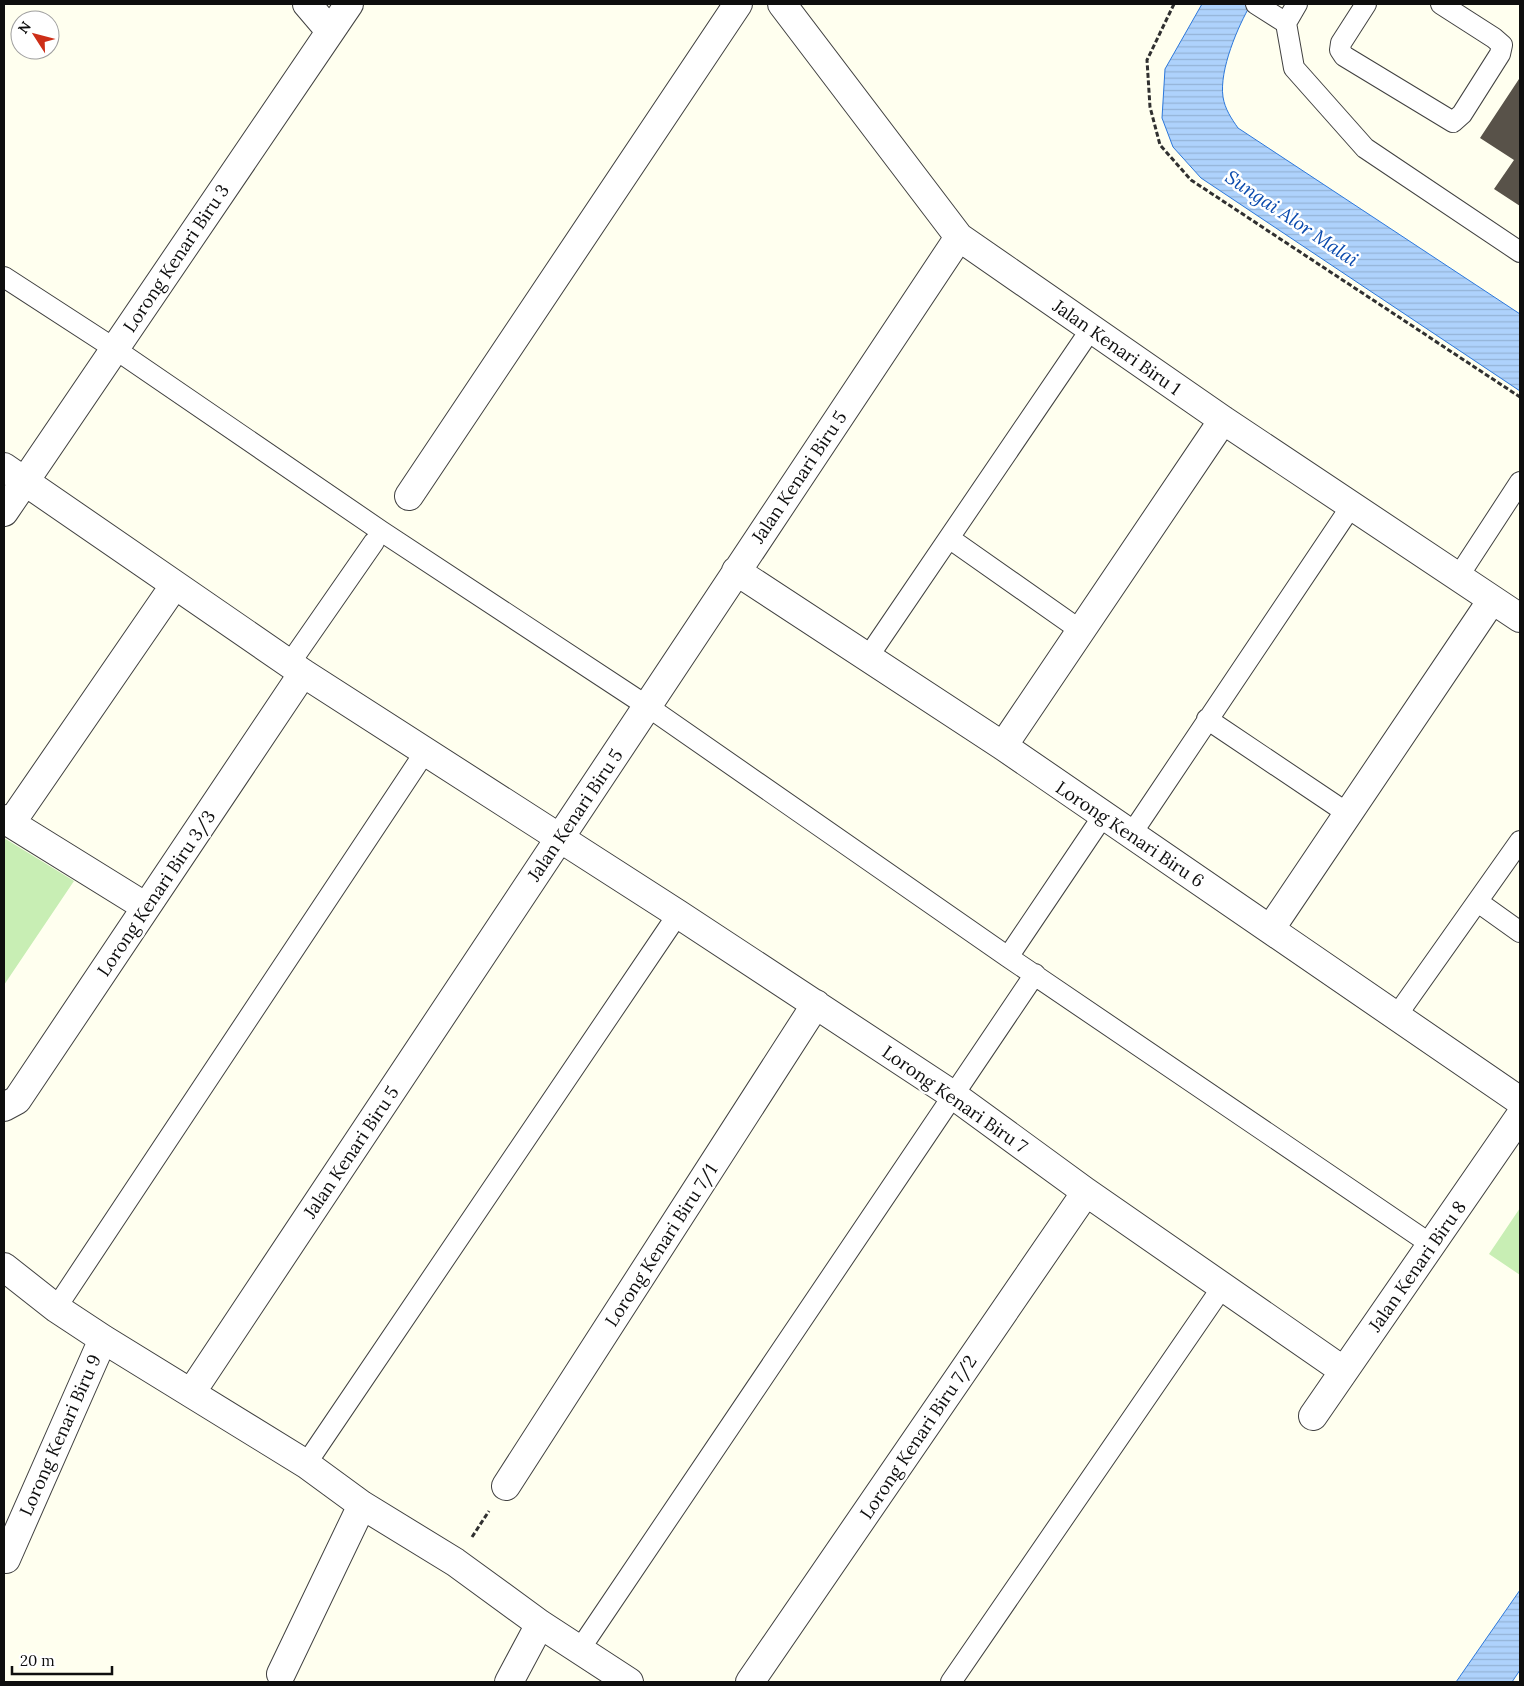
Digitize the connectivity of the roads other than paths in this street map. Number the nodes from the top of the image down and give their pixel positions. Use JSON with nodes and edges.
{"nodes":[{"id":1,"x":307,"y":4,"type":"edge"},
{"id":2,"x":349,"y":4,"type":"edge"},
{"id":3,"x":738,"y":4,"type":"edge"},
{"id":4,"x":782,"y":4,"type":"edge"},
{"id":5,"x":1256,"y":4,"type":"edge"},
{"id":6,"x":1297,"y":4,"type":"edge"},
{"id":7,"x":1366,"y":4,"type":"edge"},
{"id":8,"x":1440,"y":4,"type":"edge"},
{"id":9,"x":1286,"y":23,"type":"junction"},
{"id":10,"x":330,"y":31,"type":"junction"},
{"id":11,"x":959,"y":237,"type":"junction"},
{"id":12,"x":1520,"y":252,"type":"edge"},
{"id":13,"x":4,"y":277,"type":"edge"},
{"id":14,"x":1091,"y":329,"type":"junction"},
{"id":15,"x":115,"y":348,"type":"junction"},
{"id":16,"x":1223,"y":420,"type":"junction"},
{"id":17,"x":15,"y":474,"type":"edge"},
{"id":18,"x":1520,"y":482,"type":"edge"},
{"id":19,"x":409,"y":496,"type":"dead end"},
{"id":20,"x":1352,"y":505,"type":"junction"},
{"id":21,"x":4,"y":512,"type":"edge"},
{"id":22,"x":949,"y":538,"type":"junction"},
{"id":23,"x":374,"y":542,"type":"dead end"},
{"id":24,"x":736,"y":571,"type":"junction"},
{"id":25,"x":1458,"y":578,"type":"junction"},
{"id":26,"x":174,"y":586,"type":"junction"},
{"id":27,"x":1492,"y":600,"type":"junction"},
{"id":28,"x":1520,"y":618,"type":"edge"},
{"id":29,"x":1080,"y":630,"type":"junction"},
{"id":30,"x":868,"y":657,"type":"junction"},
{"id":31,"x":297,"y":668,"type":"junction"},
{"id":32,"x":647,"y":706,"type":"junction"},
{"id":33,"x":1207,"y":720,"type":"junction"},
{"id":34,"x":1002,"y":746,"type":"junction"},
{"id":35,"x":425,"y":752,"type":"junction"},
{"id":36,"x":1347,"y":813,"type":"junction"},
{"id":37,"x":1103,"y":816,"type":"junction"},
{"id":38,"x":7,"y":821,"type":"edge"},
{"id":39,"x":1130,"y":836,"type":"junction"},
{"id":40,"x":559,"y":838,"type":"junction"},
{"id":41,"x":1520,"y":841,"type":"edge"},
{"id":42,"x":1478,"y":902,"type":"junction"},
{"id":43,"x":146,"y":907,"type":"junction"},
{"id":44,"x":678,"y":914,"type":"junction"},
{"id":45,"x":1271,"y":928,"type":"junction"},
{"id":46,"x":1520,"y":932,"type":"edge"},
{"id":47,"x":1008,"y":957,"type":"junction"},
{"id":48,"x":1035,"y":974,"type":"junction"},
{"id":49,"x":816,"y":1004,"type":"junction"},
{"id":50,"x":1397,"y":1016,"type":"junction"},
{"id":51,"x":953,"y":1095,"type":"junction"},
{"id":52,"x":1520,"y":1101,"type":"edge"},
{"id":53,"x":4,"y":1107,"type":"edge"},
{"id":54,"x":1520,"y":1116,"type":"edge"},
{"id":55,"x":1086,"y":1192,"type":"junction"},
{"id":56,"x":1432,"y":1245,"type":"junction"},
{"id":57,"x":4,"y":1267,"type":"edge"},
{"id":58,"x":1223,"y":1286,"type":"junction"},
{"id":59,"x":56,"y":1308,"type":"junction"},
{"id":60,"x":102,"y":1339,"type":"junction"},
{"id":61,"x":1344,"y":1371,"type":"junction"},
{"id":62,"x":191,"y":1393,"type":"junction"},
{"id":63,"x":1312,"y":1416,"type":"dead end"},
{"id":64,"x":306,"y":1464,"type":"junction"},
{"id":65,"x":506,"y":1486,"type":"road end"},
{"id":66,"x":362,"y":1505,"type":"junction"},
{"id":67,"x":6,"y":1559,"type":"dead end"},
{"id":68,"x":540,"y":1624,"type":"junction"},
{"id":69,"x":580,"y":1649,"type":"junction"},
{"id":70,"x":281,"y":1674,"type":"dead end"},
{"id":71,"x":509,"y":1682,"type":"edge"},
{"id":72,"x":629,"y":1682,"type":"edge"},
{"id":73,"x":750,"y":1682,"type":"edge"},
{"id":74,"x":951,"y":1682,"type":"edge"}],
"edges":[{"from":1,"to":10,"type":"street"},
{"from":2,"to":10,"type":"street","name":"Lorong Kenari Biru 3"},
{"from":3,"to":19,"type":"street"},
{"from":4,"to":11,"type":"street","name":"Jalan Kenari Biru 1"},
{"from":5,"to":9,"type":"lane"},
{"from":6,"to":9,"type":"lane"},
{"from":7,"to":8,"type":"lane"},
{"from":9,"to":12,"type":"lane"},
{"from":10,"to":15,"type":"street","name":"Lorong Kenari Biru 3"},
{"from":11,"to":14,"type":"street","name":"Jalan Kenari Biru 1"},
{"from":11,"to":24,"type":"street","name":"Jalan Kenari Biru 5"},
{"from":13,"to":15,"type":"lane"},
{"from":14,"to":16,"type":"street","name":"Jalan Kenari Biru 1"},
{"from":14,"to":22,"type":"lane"},
{"from":15,"to":17,"type":"street","name":"Lorong Kenari Biru 3"},
{"from":15,"to":32,"type":"lane"},
{"from":16,"to":20,"type":"street","name":"Jalan Kenari Biru 1"},
{"from":16,"to":29,"type":"street"},
{"from":17,"to":21,"type":"street","name":"Lorong Kenari Biru 3"},
{"from":17,"to":26,"type":"street","name":"Lorong Kenari Biru 7"},
{"from":18,"to":25,"type":"lane"},
{"from":20,"to":25,"type":"street","name":"Jalan Kenari Biru 1"},
{"from":20,"to":33,"type":"lane"},
{"from":22,"to":29,"type":"lane"},
{"from":22,"to":30,"type":"lane"},
{"from":23,"to":31,"type":"lane"},
{"from":24,"to":30,"type":"street","name":"Lorong Kenari Biru 6"},
{"from":24,"to":32,"type":"street","name":"Jalan Kenari Biru 5"},
{"from":25,"to":27,"type":"street","name":"Jalan Kenari Biru 1"},
{"from":26,"to":31,"type":"street","name":"Lorong Kenari Biru 7"},
{"from":26,"to":38,"type":"street"},
{"from":27,"to":28,"type":"street","name":"Jalan Kenari Biru 1"},
{"from":27,"to":36,"type":"street"},
{"from":29,"to":34,"type":"street"},
{"from":30,"to":34,"type":"street","name":"Lorong Kenari Biru 6"},
{"from":31,"to":35,"type":"street","name":"Lorong Kenari Biru 7"},
{"from":31,"to":43,"type":"street","name":"Lorong Kenari Biru 3/3"},
{"from":32,"to":40,"type":"street","name":"Jalan Kenari Biru 5"},
{"from":32,"to":47,"type":"lane"},
{"from":33,"to":36,"type":"lane"},
{"from":33,"to":39,"type":"lane"},
{"from":34,"to":37,"type":"street","name":"Lorong Kenari Biru 6"},
{"from":35,"to":40,"type":"street","name":"Lorong Kenari Biru 7"},
{"from":35,"to":59,"type":"lane"},
{"from":36,"to":45,"type":"street"},
{"from":37,"to":39,"type":"street","name":"Lorong Kenari Biru 6"},
{"from":37,"to":47,"type":"lane"},
{"from":38,"to":43,"type":"street"},
{"from":39,"to":45,"type":"street","name":"Lorong Kenari Biru 6"},
{"from":40,"to":44,"type":"street","name":"Lorong Kenari Biru 7"},
{"from":40,"to":62,"type":"street","name":"Jalan Kenari Biru 5"},
{"from":41,"to":42,"type":"lane"},
{"from":42,"to":46,"type":"lane"},
{"from":42,"to":50,"type":"lane"},
{"from":43,"to":53,"type":"street","name":"Lorong Kenari Biru 3/3"},
{"from":44,"to":49,"type":"street","name":"Lorong Kenari Biru 7"},
{"from":44,"to":64,"type":"lane"},
{"from":45,"to":50,"type":"street","name":"Lorong Kenari Biru 6"},
{"from":47,"to":48,"type":"lane"},
{"from":48,"to":51,"type":"lane"},
{"from":48,"to":56,"type":"lane"},
{"from":49,"to":51,"type":"street","name":"Lorong Kenari Biru 7"},
{"from":49,"to":65,"type":"street","name":"Lorong Kenari Biru 7/1"},
{"from":50,"to":52,"type":"street","name":"Lorong Kenari Biru 6"},
{"from":51,"to":55,"type":"street","name":"Lorong Kenari Biru 7"},
{"from":51,"to":69,"type":"lane"},
{"from":54,"to":56,"type":"street","name":"Jalan Kenari Biru 8"},
{"from":55,"to":58,"type":"street","name":"Lorong Kenari Biru 7"},
{"from":55,"to":73,"type":"street","name":"Lorong Kenari Biru 7/2"},
{"from":56,"to":61,"type":"street","name":"Jalan Kenari Biru 8"},
{"from":57,"to":59,"type":"street"},
{"from":58,"to":61,"type":"street","name":"Lorong Kenari Biru 7"},
{"from":58,"to":74,"type":"lane"},
{"from":59,"to":60,"type":"street"},
{"from":60,"to":62,"type":"street"},
{"from":60,"to":67,"type":"street","name":"Lorong Kenari Biru 9"},
{"from":61,"to":63,"type":"street","name":"Jalan Kenari Biru 8"},
{"from":62,"to":64,"type":"street"},
{"from":64,"to":66,"type":"street"},
{"from":66,"to":68,"type":"street"},
{"from":66,"to":70,"type":"street"},
{"from":68,"to":69,"type":"street"},
{"from":68,"to":71,"type":"street"},
{"from":69,"to":72,"type":"street"}]}
